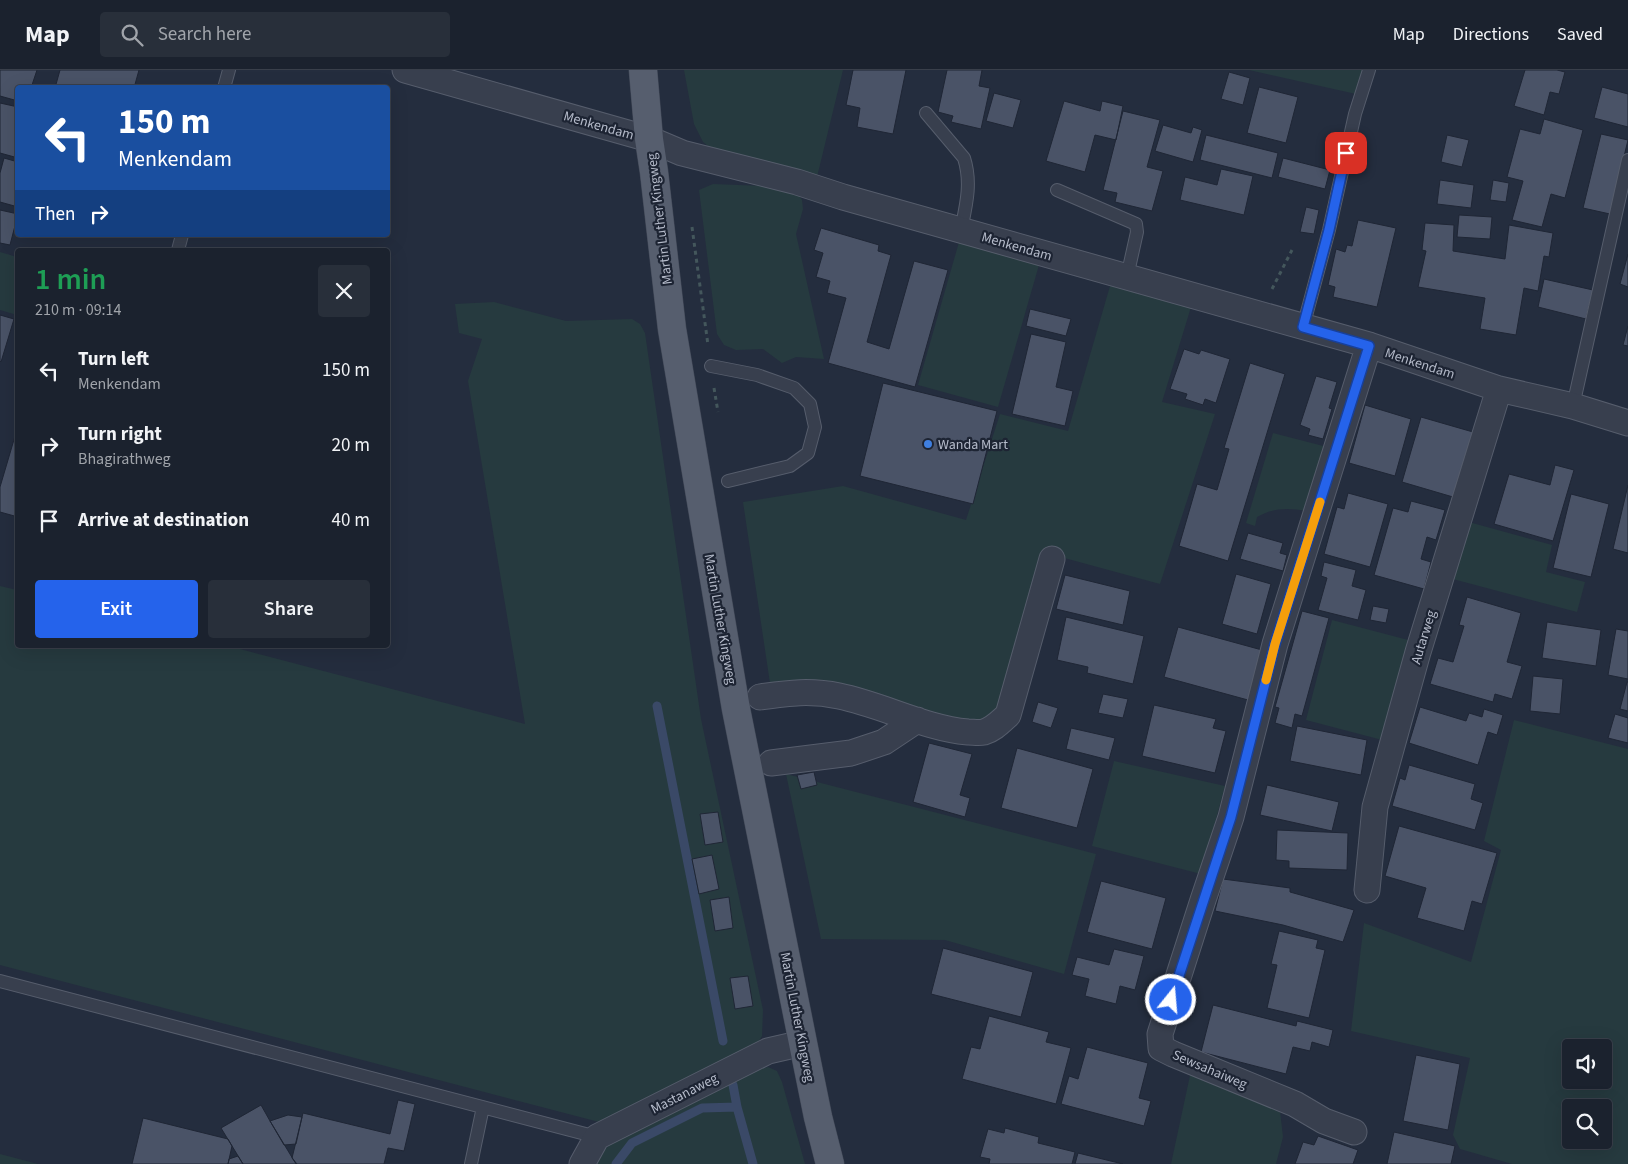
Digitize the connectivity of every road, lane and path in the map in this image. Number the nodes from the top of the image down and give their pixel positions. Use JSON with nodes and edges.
{"nodes":[{"id":1,"x":229,"y":70,"type":"edge"},
{"id":2,"x":405,"y":70,"type":"edge"},
{"id":3,"x":643,"y":70,"type":"edge"},
{"id":4,"x":1369,"y":70,"type":"edge"},
{"id":5,"x":225,"y":85,"type":"edge"},
{"id":6,"x":926,"y":113,"type":"dead end"},
{"id":7,"x":649,"y":139,"type":"junction"},
{"id":8,"x":1628,"y":160,"type":"edge"},
{"id":9,"x":1057,"y":190,"type":"dead end"},
{"id":10,"x":691,"y":221,"type":"dead end"},
{"id":11,"x":961,"y":230,"type":"junction"},
{"id":12,"x":1292,"y":250,"type":"dead end"},
{"id":13,"x":1127,"y":277,"type":"junction"},
{"id":14,"x":1259,"y":314,"type":"junction"},
{"id":15,"x":1303,"y":327,"type":"junction"},
{"id":16,"x":1369,"y":346,"type":"junction"},
{"id":17,"x":711,"y":366,"type":"junction"},
{"id":18,"x":1499,"y":389,"type":"junction"},
{"id":19,"x":1573,"y":406,"type":"junction"},
{"id":20,"x":718,"y":414,"type":"dead end"},
{"id":21,"x":1628,"y":422,"type":"edge"},
{"id":22,"x":728,"y":481,"type":"dead end"},
{"id":23,"x":1052,"y":559,"type":"dead end"},
{"id":24,"x":760,"y":697,"type":"dead end"},
{"id":25,"x":917,"y":720,"type":"junction"},
{"id":26,"x":771,"y":764,"type":"dead end"},
{"id":27,"x":1367,"y":890,"type":"dead end"},
{"id":28,"x":0,"y":981,"type":"edge"},
{"id":29,"x":803,"y":1043,"type":"junction"},
{"id":30,"x":483,"y":1107,"type":"junction"},
{"id":31,"x":1354,"y":1132,"type":"dead end"},
{"id":32,"x":597,"y":1137,"type":"junction"},
{"id":33,"x":471,"y":1164,"type":"edge"},
{"id":34,"x":582,"y":1164,"type":"edge"},
{"id":35,"x":830,"y":1164,"type":"edge"}],
"edges":[{"from":1,"to":5,"type":"lane"},
{"from":2,"to":7,"type":"street","name":"Menkendam"},
{"from":3,"to":7,"type":"main road","name":"Martin Luther Kingweg"},
{"from":4,"to":15,"type":"lane"},
{"from":6,"to":11,"type":"lane"},
{"from":7,"to":11,"type":"street","name":"Menkendam"},
{"from":7,"to":29,"type":"main road","name":"Martin Luther Kingweg"},
{"from":8,"to":19,"type":"lane"},
{"from":9,"to":13,"type":"lane"},
{"from":10,"to":17,"type":"path"},
{"from":11,"to":13,"type":"street","name":"Menkendam"},
{"from":12,"to":14,"type":"path"},
{"from":13,"to":14,"type":"street","name":"Menkendam"},
{"from":14,"to":15,"type":"street","name":"Menkendam"},
{"from":15,"to":16,"type":"street","name":"Menkendam"},
{"from":16,"to":18,"type":"street","name":"Menkendam"},
{"from":16,"to":31,"type":"street","name":"Sewsahaiweg"},
{"from":17,"to":20,"type":"path"},
{"from":17,"to":22,"type":"lane"},
{"from":18,"to":19,"type":"street","name":"Menkendam"},
{"from":18,"to":27,"type":"street","name":"Autarweg"},
{"from":19,"to":21,"type":"street","name":"Menkendam"},
{"from":23,"to":25,"type":"street"},
{"from":24,"to":25,"type":"street"},
{"from":25,"to":26,"type":"street"},
{"from":28,"to":30,"type":"lane"},
{"from":29,"to":32,"type":"street","name":"Mastanaweg"},
{"from":29,"to":35,"type":"main road","name":"Martin Luther Kingweg"},
{"from":30,"to":32,"type":"lane"},
{"from":30,"to":33,"type":"lane"},
{"from":32,"to":34,"type":"street"}]}
